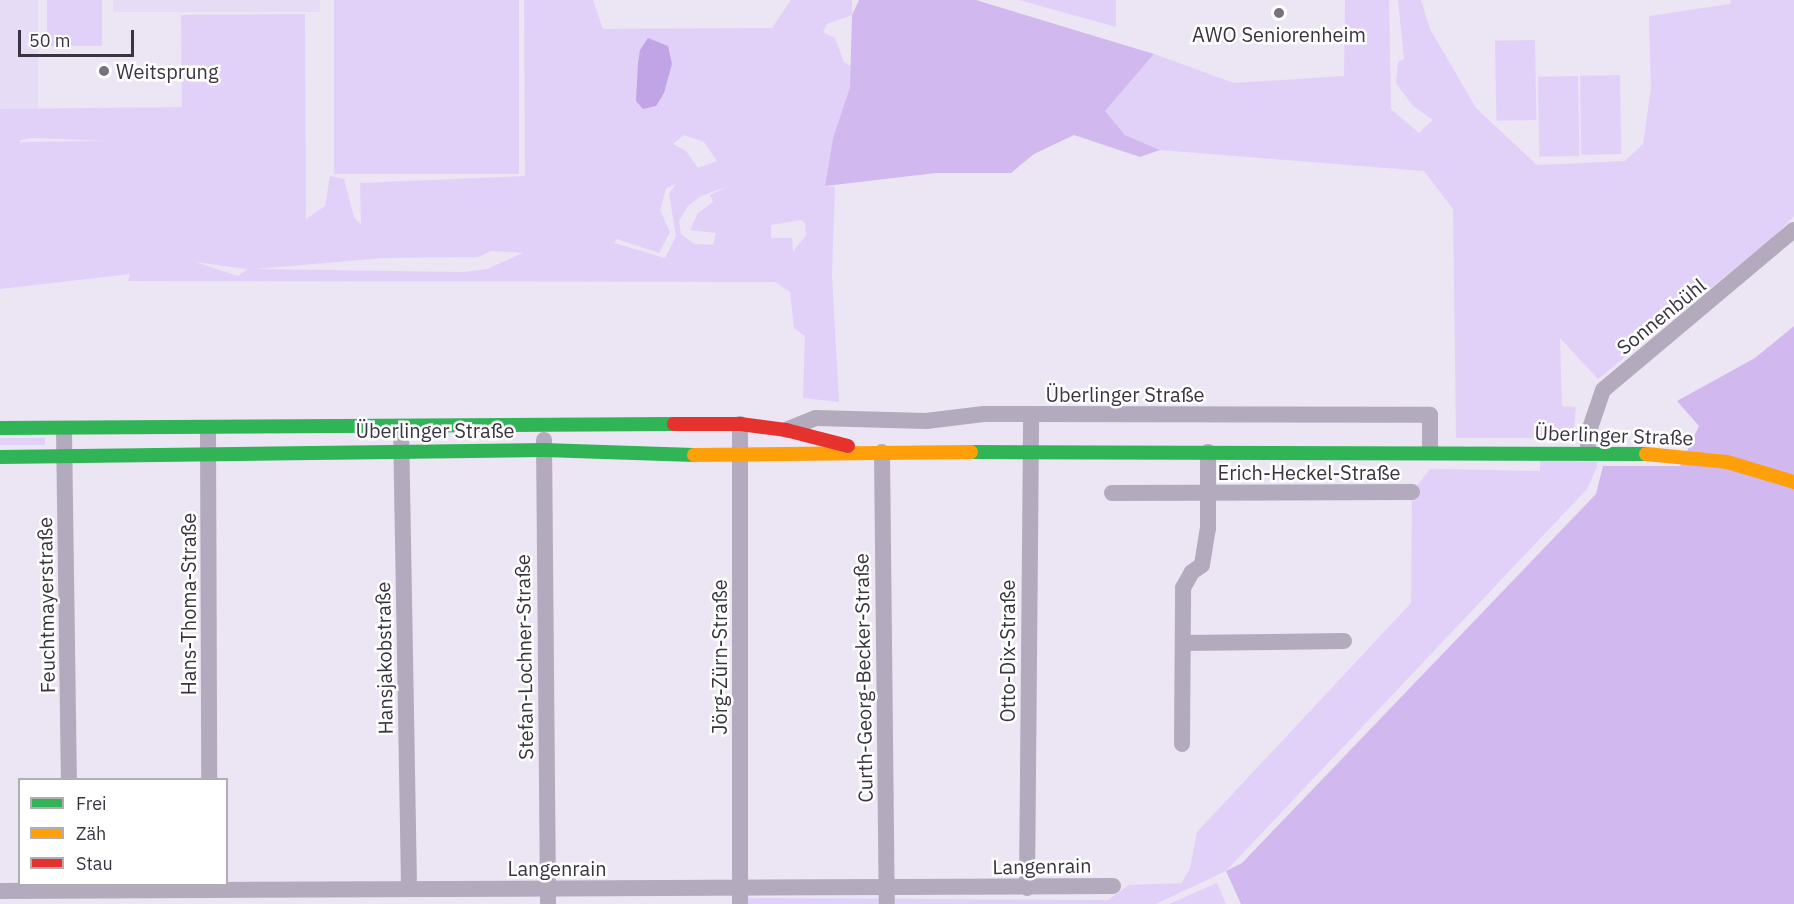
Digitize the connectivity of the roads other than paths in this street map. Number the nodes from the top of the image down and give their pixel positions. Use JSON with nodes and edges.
{"nodes":[{"id":1,"x":1794,"y":230,"type":"edge"},
{"id":2,"x":1031,"y":415,"type":"junction"},
{"id":3,"x":740,"y":424,"type":"junction"},
{"id":4,"x":543,"y":425,"type":"junction"},
{"id":5,"x":401,"y":427,"type":"junction"},
{"id":6,"x":0,"y":428,"type":"edge"},
{"id":7,"x":208,"y":429,"type":"junction"},
{"id":8,"x":64,"y":430,"type":"junction"},
{"id":9,"x":786,"y":430,"type":"junction"},
{"id":10,"x":544,"y":450,"type":"junction"},
{"id":11,"x":208,"y":452,"type":"junction"},
{"id":12,"x":401,"y":452,"type":"junction"},
{"id":13,"x":876,"y":452,"type":"junction"},
{"id":14,"x":1029,"y":452,"type":"junction"},
{"id":15,"x":1208,"y":452,"type":"junction"},
{"id":16,"x":1430,"y":452,"type":"junction"},
{"id":17,"x":1588,"y":453,"type":"junction"},
{"id":18,"x":64,"y":455,"type":"junction"},
{"id":19,"x":0,"y":457,"type":"edge"},
{"id":20,"x":740,"y":457,"type":"junction"},
{"id":21,"x":1794,"y":482,"type":"edge"},
{"id":22,"x":1412,"y":492,"type":"dead end"},
{"id":23,"x":1112,"y":493,"type":"dead end"},
{"id":24,"x":1206,"y":493,"type":"junction"},
{"id":25,"x":1344,"y":641,"type":"dead end"},
{"id":26,"x":1183,"y":643,"type":"junction"},
{"id":27,"x":1182,"y":744,"type":"dead end"},
{"id":28,"x":69,"y":778,"type":"edge"},
{"id":29,"x":209,"y":778,"type":"edge"},
{"id":30,"x":1113,"y":886,"type":"dead end"},
{"id":31,"x":208,"y":887,"type":"edge"},
{"id":32,"x":70,"y":888,"type":"edge"},
{"id":33,"x":1028,"y":888,"type":"junction"},
{"id":34,"x":409,"y":889,"type":"junction"},
{"id":35,"x":3,"y":896,"type":"edge"},
{"id":36,"x":548,"y":896,"type":"edge"},
{"id":37,"x":886,"y":896,"type":"edge"},
{"id":38,"x":137,"y":897,"type":"edge"},
{"id":39,"x":296,"y":897,"type":"edge"},
{"id":40,"x":740,"y":897,"type":"edge"}],
"edges":[{"from":1,"to":17,"type":"street","name":"Sonnenbühl"},
{"from":2,"to":9,"type":"street","name":"Überlinger Straße"},
{"from":2,"to":14,"type":"street","name":"Otto-Dix-Straße"},
{"from":2,"to":16,"type":"street","name":"Überlinger Straße"},
{"from":3,"to":4,"type":"street","name":"Überlinger Straße"},
{"from":3,"to":9,"type":"street","name":"Überlinger Straße"},
{"from":3,"to":20,"type":"street","name":"Jörg-Zürn-Straße"},
{"from":4,"to":5,"type":"street","name":"Überlinger Straße"},
{"from":4,"to":10,"type":"street","name":"Stefan-Lochner-Straße"},
{"from":5,"to":7,"type":"street","name":"Überlinger Straße"},
{"from":5,"to":12,"type":"street","name":"Hansjakobstraße"},
{"from":6,"to":8,"type":"street","name":"Überlinger Straße"},
{"from":7,"to":8,"type":"street","name":"Überlinger Straße"},
{"from":7,"to":11,"type":"street","name":"Hans-Thoma-Straße"},
{"from":8,"to":18,"type":"street","name":"Feuchtmayerstraße"},
{"from":9,"to":13,"type":"street","name":"Überlinger Straße"},
{"from":10,"to":12,"type":"street","name":"Überlinger Straße"},
{"from":10,"to":20,"type":"street","name":"Überlinger Straße"},
{"from":10,"to":36,"type":"street","name":"Stefan-Lochner-Straße"},
{"from":11,"to":12,"type":"street","name":"Überlinger Straße"},
{"from":11,"to":18,"type":"street","name":"Überlinger Straße"},
{"from":11,"to":29,"type":"street","name":"Hans-Thoma-Straße"},
{"from":12,"to":34,"type":"street","name":"Hansjakobstraße"},
{"from":13,"to":14,"type":"street","name":"Überlinger Straße"},
{"from":13,"to":20,"type":"street","name":"Überlinger Straße"},
{"from":13,"to":37,"type":"street","name":"Curth-Georg-Becker-Straße"},
{"from":14,"to":15,"type":"street","name":"Überlinger Straße"},
{"from":14,"to":33,"type":"street","name":"Otto-Dix-Straße"},
{"from":15,"to":16,"type":"street","name":"Überlinger Straße"},
{"from":15,"to":24,"type":"street","name":"Erich-Heckel-Straße"},
{"from":16,"to":17,"type":"street","name":"Überlinger Straße"},
{"from":17,"to":21,"type":"street","name":"Überlinger Straße"},
{"from":18,"to":19,"type":"street","name":"Überlinger Straße"},
{"from":18,"to":28,"type":"street","name":"Feuchtmayerstraße"},
{"from":20,"to":40,"type":"street","name":"Jörg-Zürn-Straße"},
{"from":22,"to":24,"type":"street","name":"Erich-Heckel-Straße"},
{"from":23,"to":24,"type":"street","name":"Erich-Heckel-Straße"},
{"from":24,"to":26,"type":"street","name":"Erich-Heckel-Straße"},
{"from":25,"to":26,"type":"street"},
{"from":26,"to":27,"type":"street","name":"Erich-Heckel-Straße"},
{"from":30,"to":33,"type":"street","name":"Langenrain"},
{"from":31,"to":38,"type":"street","name":"Langenrain"},
{"from":31,"to":39,"type":"street","name":"Langenrain"},
{"from":32,"to":35,"type":"street","name":"Langenrain"},
{"from":32,"to":38,"type":"street","name":"Langenrain"},
{"from":33,"to":37,"type":"street","name":"Langenrain"},
{"from":34,"to":36,"type":"street","name":"Langenrain"},
{"from":34,"to":39,"type":"street","name":"Langenrain"},
{"from":36,"to":40,"type":"street","name":"Langenrain"},
{"from":37,"to":40,"type":"street","name":"Langenrain"}]}
